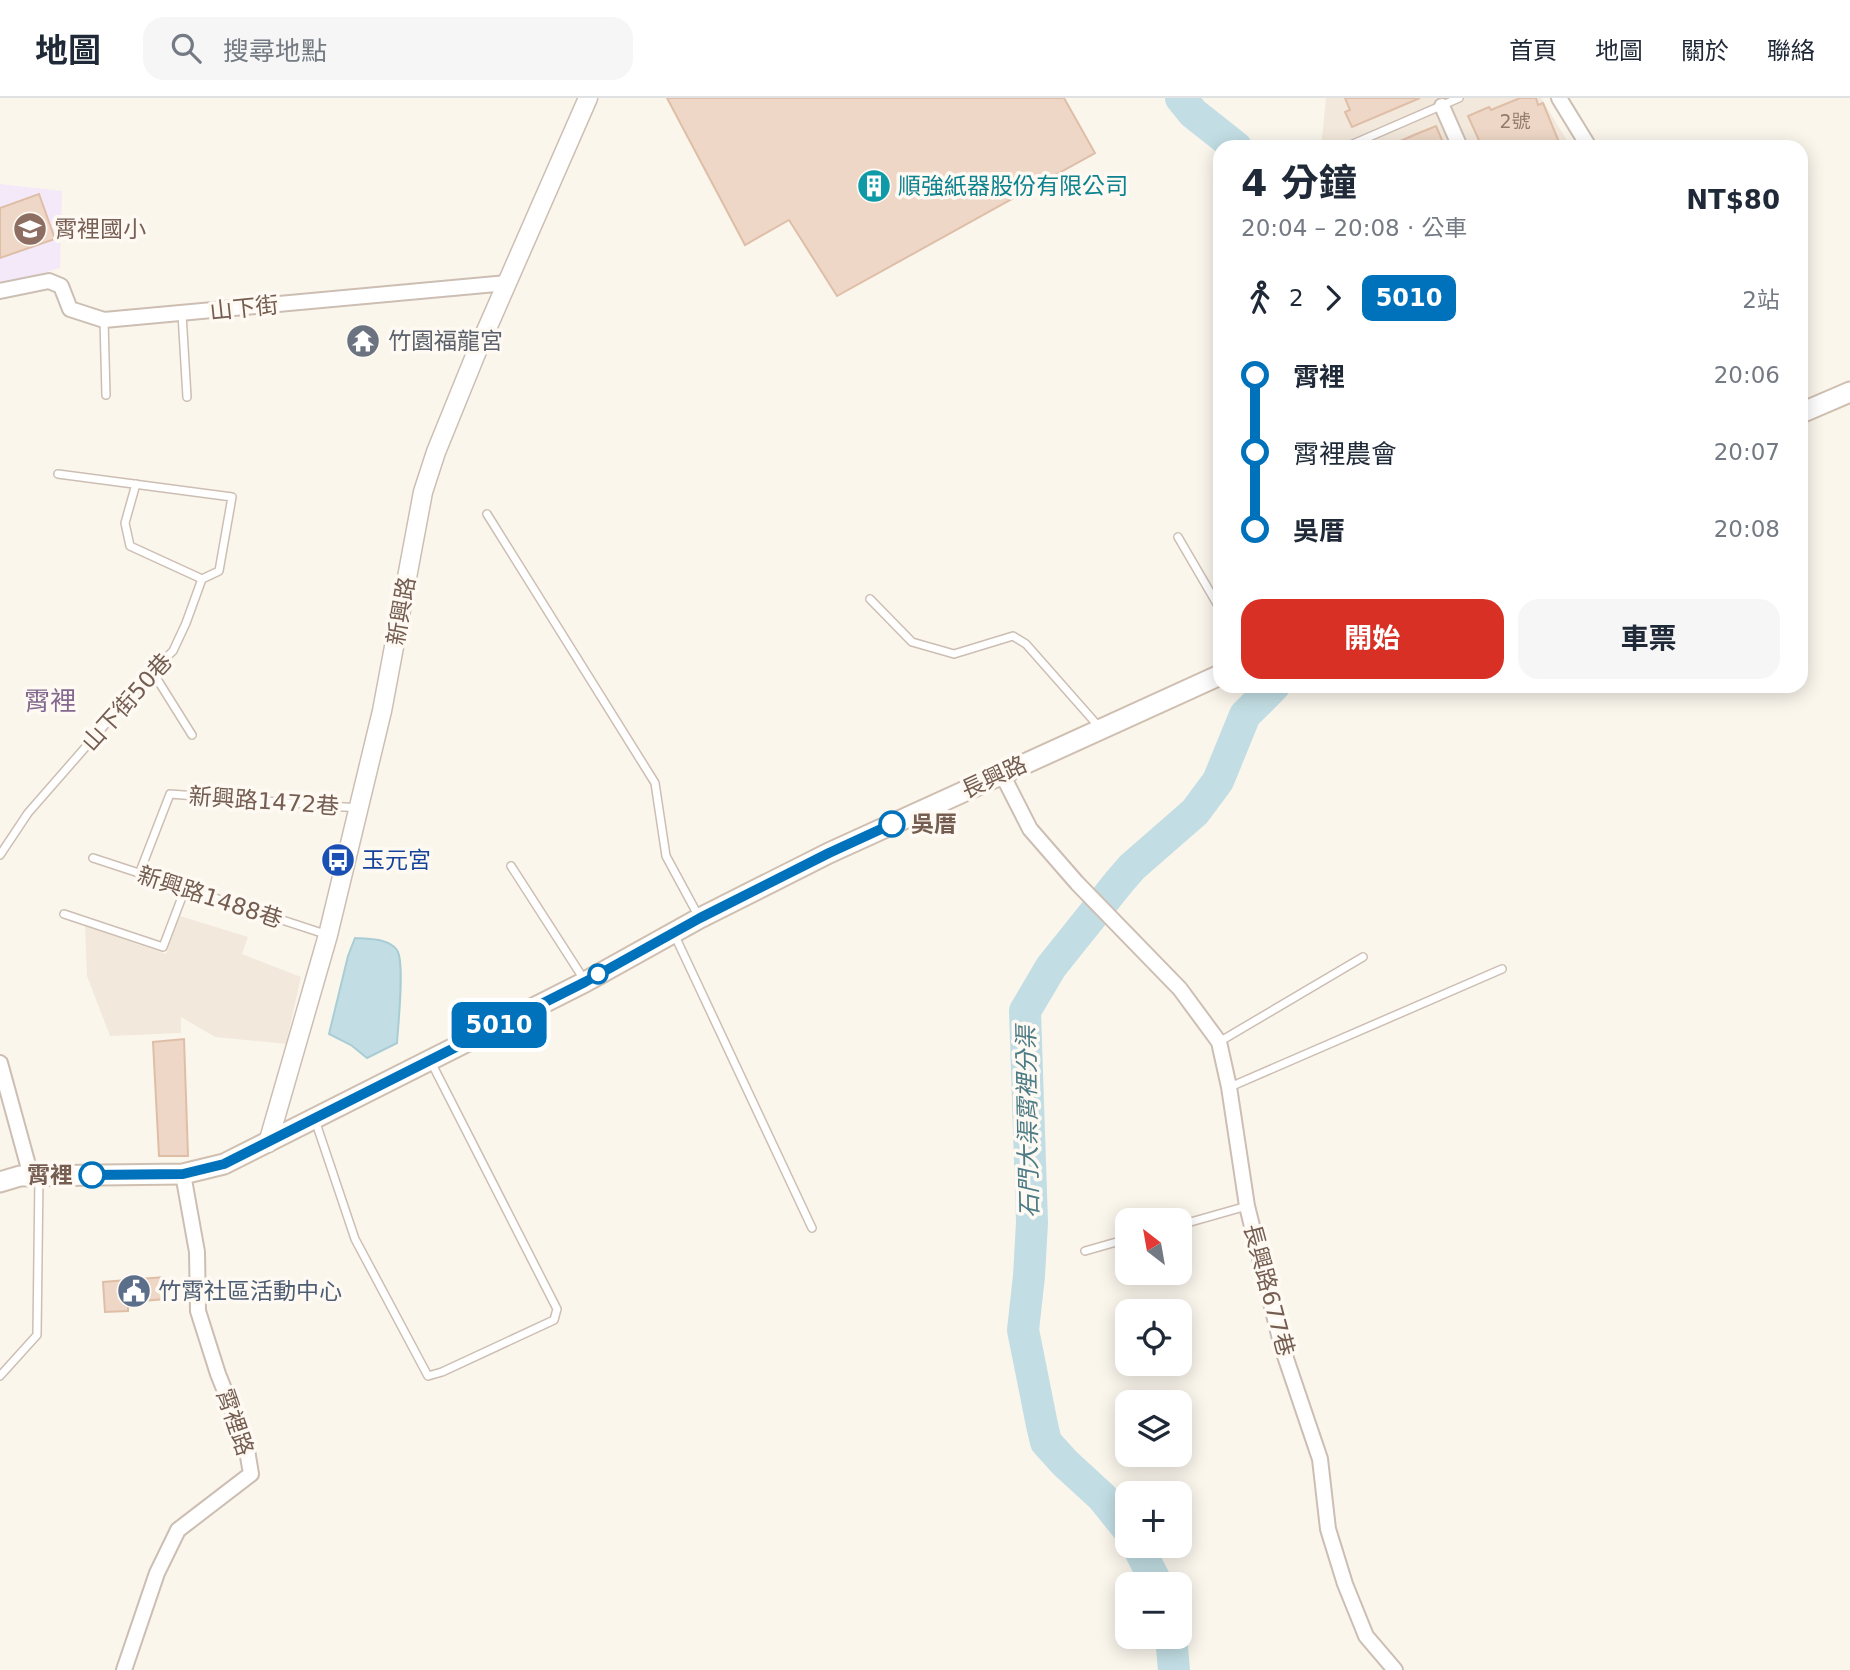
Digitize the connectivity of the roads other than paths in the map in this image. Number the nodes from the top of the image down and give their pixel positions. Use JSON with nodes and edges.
{"nodes":[{"id":1,"x":588,"y":98,"type":"edge"},
{"id":2,"x":1460,"y":98,"type":"edge"},
{"id":3,"x":1559,"y":98,"type":"edge"},
{"id":4,"x":1443,"y":106,"type":"junction"},
{"id":5,"x":1363,"y":140,"type":"edge"},
{"id":6,"x":1457,"y":140,"type":"edge"},
{"id":7,"x":1585,"y":140,"type":"edge"},
{"id":8,"x":506,"y":283,"type":"junction"},
{"id":9,"x":0,"y":290,"type":"edge"},
{"id":10,"x":182,"y":314,"type":"junction"},
{"id":11,"x":104,"y":320,"type":"junction"},
{"id":12,"x":1850,"y":393,"type":"edge"},
{"id":13,"x":106,"y":395,"type":"dead end"},
{"id":14,"x":187,"y":397,"type":"dead end"},
{"id":15,"x":1808,"y":410,"type":"edge"},
{"id":16,"x":58,"y":474,"type":"dead end"},
{"id":17,"x":136,"y":484,"type":"junction"},
{"id":18,"x":487,"y":514,"type":"dead end"},
{"id":19,"x":1178,"y":537,"type":"dead end"},
{"id":20,"x":202,"y":579,"type":"junction"},
{"id":21,"x":1213,"y":597,"type":"edge"},
{"id":22,"x":870,"y":600,"type":"dead end"},
{"id":23,"x":152,"y":671,"type":"junction"},
{"id":24,"x":1213,"y":678,"type":"edge"},
{"id":25,"x":1101,"y":729,"type":"junction"},
{"id":26,"x":192,"y":734,"type":"dead end"},
{"id":27,"x":1002,"y":774,"type":"junction"},
{"id":28,"x":358,"y":808,"type":"junction"},
{"id":29,"x":0,"y":855,"type":"edge"},
{"id":30,"x":93,"y":858,"type":"dead end"},
{"id":31,"x":511,"y":866,"type":"dead end"},
{"id":32,"x":139,"y":874,"type":"junction"},
{"id":33,"x":185,"y":889,"type":"junction"},
{"id":34,"x":64,"y":914,"type":"dead end"},
{"id":35,"x":700,"y":918,"type":"junction"},
{"id":36,"x":673,"y":932,"type":"junction"},
{"id":37,"x":328,"y":935,"type":"junction"},
{"id":38,"x":1363,"y":957,"type":"dead end"},
{"id":39,"x":1502,"y":969,"type":"dead end"},
{"id":40,"x":585,"y":982,"type":"junction"},
{"id":41,"x":1219,"y":1042,"type":"junction"},
{"id":42,"x":430,"y":1060,"type":"junction"},
{"id":43,"x":0,"y":1063,"type":"edge"},
{"id":44,"x":1229,"y":1087,"type":"junction"},
{"id":45,"x":4,"y":1092,"type":"edge"},
{"id":46,"x":315,"y":1119,"type":"junction"},
{"id":47,"x":268,"y":1143,"type":"junction"},
{"id":48,"x":183,"y":1174,"type":"junction"},
{"id":49,"x":35,"y":1176,"type":"junction"},
{"id":50,"x":0,"y":1182,"type":"edge"},
{"id":51,"x":1247,"y":1206,"type":"junction"},
{"id":52,"x":1192,"y":1222,"type":"edge"},
{"id":53,"x":812,"y":1228,"type":"dead end"},
{"id":54,"x":1115,"y":1242,"type":"edge"},
{"id":55,"x":1085,"y":1251,"type":"dead end"},
{"id":56,"x":0,"y":1376,"type":"edge"},
{"id":57,"x":124,"y":1670,"type":"edge"},
{"id":58,"x":1395,"y":1670,"type":"edge"}],
"edges":[{"from":1,"to":8,"type":"street","name":"新興路"},
{"from":2,"to":4,"type":"lane"},
{"from":3,"to":7,"type":"street"},
{"from":4,"to":5,"type":"lane"},
{"from":4,"to":6,"type":"street"},
{"from":8,"to":10,"type":"street","name":"山下街"},
{"from":8,"to":28,"type":"street","name":"新興路"},
{"from":9,"to":11,"type":"street","name":"山下街"},
{"from":10,"to":11,"type":"street","name":"山下街"},
{"from":10,"to":14,"type":"lane"},
{"from":11,"to":13,"type":"lane"},
{"from":12,"to":15,"type":"main road"},
{"from":16,"to":17,"type":"lane"},
{"from":17,"to":20,"type":"lane"},
{"from":17,"to":20,"type":"lane","name":"山下街50巷"},
{"from":18,"to":35,"type":"lane"},
{"from":19,"to":21,"type":"lane"},
{"from":20,"to":23,"type":"lane","name":"山下街50巷"},
{"from":22,"to":25,"type":"lane"},
{"from":23,"to":26,"type":"lane"},
{"from":23,"to":29,"type":"lane","name":"山下街50巷"},
{"from":24,"to":25,"type":"main road","name":"長興路"},
{"from":25,"to":27,"type":"main road","name":"長興路"},
{"from":27,"to":35,"type":"main road","name":"長興路"},
{"from":27,"to":41,"type":"street","name":"長興路677巷"},
{"from":28,"to":32,"type":"lane","name":"新興路1472巷"},
{"from":28,"to":37,"type":"street","name":"新興路"},
{"from":30,"to":32,"type":"lane","name":"新興路1488巷"},
{"from":31,"to":40,"type":"lane"},
{"from":32,"to":33,"type":"lane","name":"新興路1488巷"},
{"from":33,"to":34,"type":"lane"},
{"from":33,"to":37,"type":"lane","name":"新興路1488巷"},
{"from":35,"to":36,"type":"main road","name":"長興路"},
{"from":36,"to":40,"type":"main road","name":"長興路"},
{"from":36,"to":53,"type":"lane"},
{"from":37,"to":47,"type":"street","name":"新興路"},
{"from":38,"to":41,"type":"lane"},
{"from":39,"to":44,"type":"lane"},
{"from":40,"to":42,"type":"main road","name":"長興路"},
{"from":41,"to":44,"type":"street","name":"長興路677巷"},
{"from":42,"to":46,"type":"main road","name":"長興路"},
{"from":42,"to":46,"type":"lane"},
{"from":43,"to":45,"type":"street"},
{"from":44,"to":51,"type":"street","name":"長興路677巷"},
{"from":45,"to":49,"type":"street"},
{"from":46,"to":47,"type":"main road","name":"長興路"},
{"from":47,"to":48,"type":"main road","name":"長興路"},
{"from":48,"to":49,"type":"main road","name":"長興路"},
{"from":48,"to":57,"type":"street","name":"霄裡路"},
{"from":49,"to":50,"type":"main road","name":"長興路"},
{"from":49,"to":56,"type":"lane"},
{"from":51,"to":52,"type":"lane"},
{"from":51,"to":58,"type":"street","name":"長興路677巷"},
{"from":54,"to":55,"type":"lane"}]}
